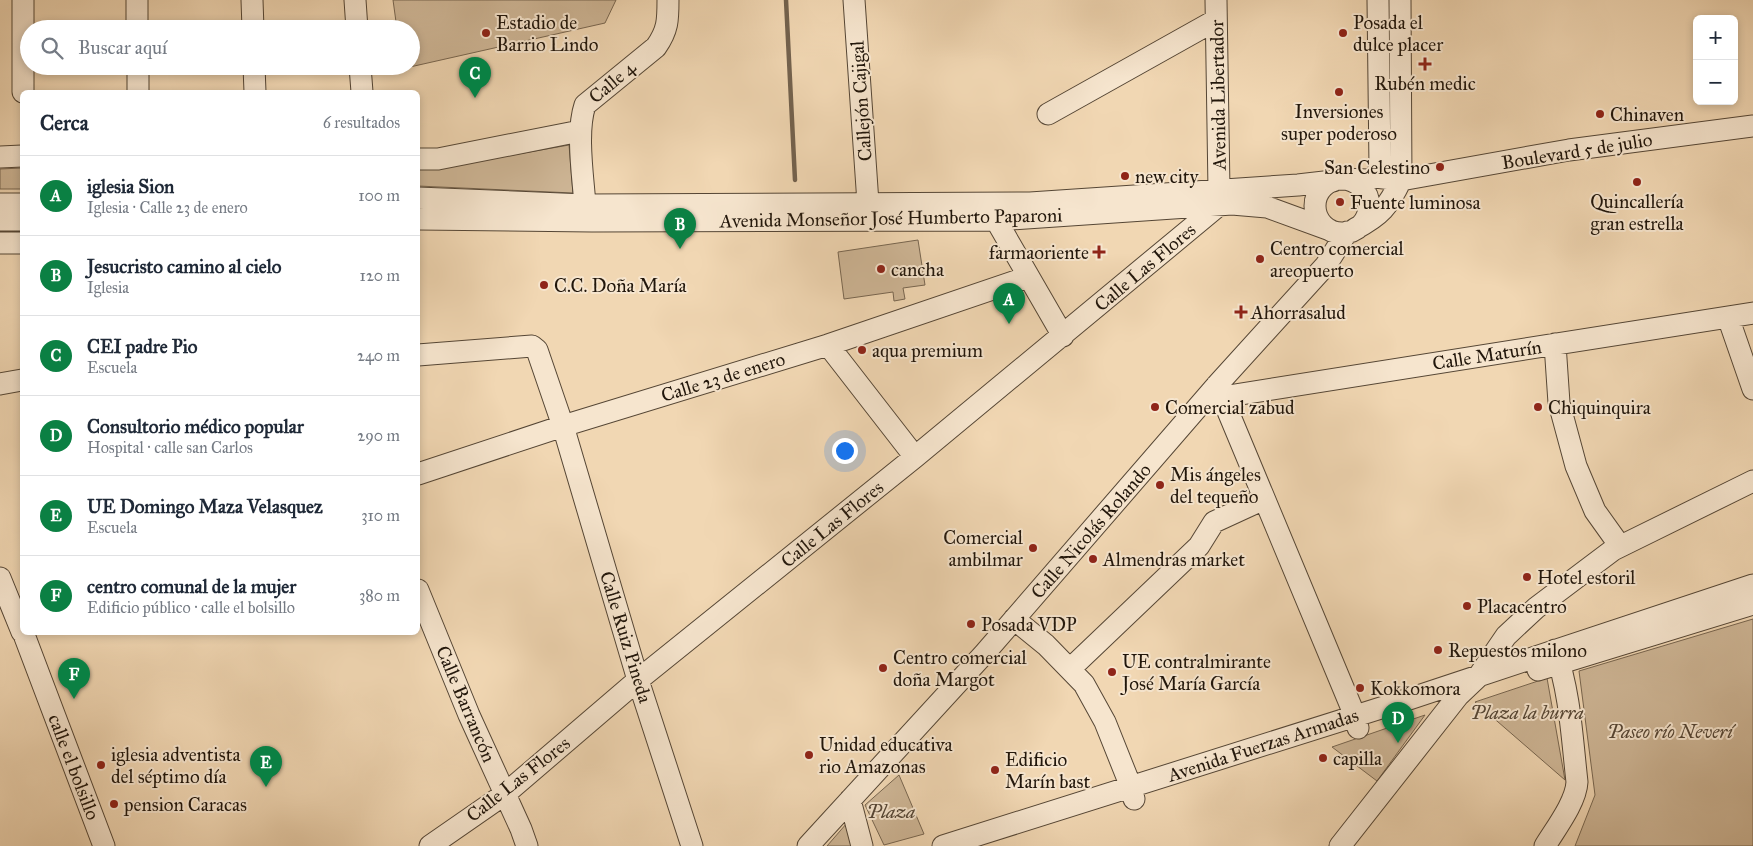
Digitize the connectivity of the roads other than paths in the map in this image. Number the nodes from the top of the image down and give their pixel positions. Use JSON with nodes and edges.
{"nodes":[{"id":1,"x":23,"y":0,"type":"edge"},
{"id":2,"x":137,"y":0,"type":"edge"},
{"id":3,"x":252,"y":0,"type":"edge"},
{"id":4,"x":354,"y":0,"type":"edge"},
{"id":5,"x":668,"y":0,"type":"edge"},
{"id":6,"x":854,"y":0,"type":"edge"},
{"id":7,"x":1378,"y":0,"type":"edge"},
{"id":8,"x":1400,"y":0,"type":"edge"},
{"id":9,"x":1216,"y":10,"type":"edge"},
{"id":10,"x":23,"y":20,"type":"edge"},
{"id":11,"x":137,"y":20,"type":"edge"},
{"id":12,"x":253,"y":20,"type":"edge"},
{"id":13,"x":356,"y":20,"type":"edge"},
{"id":14,"x":23,"y":75,"type":"edge"},
{"id":15,"x":138,"y":75,"type":"edge"},
{"id":16,"x":254,"y":75,"type":"edge"},
{"id":17,"x":361,"y":75,"type":"edge"},
{"id":18,"x":23,"y":90,"type":"edge"},
{"id":19,"x":138,"y":90,"type":"edge"},
{"id":20,"x":255,"y":90,"type":"edge"},
{"id":21,"x":362,"y":90,"type":"edge"},
{"id":22,"x":1048,"y":114,"type":"dead end"},
{"id":23,"x":1753,"y":126,"type":"edge"},
{"id":24,"x":580,"y":131,"type":"junction"},
{"id":25,"x":20,"y":156,"type":"edge"},
{"id":26,"x":0,"y":157,"type":"edge"},
{"id":27,"x":420,"y":159,"type":"edge"},
{"id":28,"x":1375,"y":177,"type":"junction"},
{"id":29,"x":1337,"y":180,"type":"junction"},
{"id":30,"x":1402,"y":180,"type":"junction"},
{"id":31,"x":420,"y":198,"type":"edge"},
{"id":32,"x":1218,"y":198,"type":"junction"},
{"id":33,"x":868,"y":203,"type":"junction"},
{"id":34,"x":0,"y":204,"type":"edge"},
{"id":35,"x":20,"y":204,"type":"edge"},
{"id":36,"x":585,"y":204,"type":"junction"},
{"id":37,"x":420,"y":219,"type":"edge"},
{"id":38,"x":0,"y":220,"type":"edge"},
{"id":39,"x":20,"y":220,"type":"edge"},
{"id":40,"x":996,"y":220,"type":"junction"},
{"id":41,"x":1344,"y":230,"type":"junction"},
{"id":42,"x":0,"y":243,"type":"edge"},
{"id":43,"x":20,"y":243,"type":"edge"},
{"id":44,"x":1028,"y":277,"type":"junction"},
{"id":45,"x":1753,"y":313,"type":"edge"},
{"id":46,"x":1728,"y":317,"type":"junction"},
{"id":47,"x":1063,"y":336,"type":"junction"},
{"id":48,"x":1555,"y":344,"type":"junction"},
{"id":49,"x":828,"y":345,"type":"junction"},
{"id":50,"x":420,"y":354,"type":"edge"},
{"id":51,"x":20,"y":380,"type":"edge"},
{"id":52,"x":0,"y":384,"type":"edge"},
{"id":53,"x":1753,"y":389,"type":"edge"},
{"id":54,"x":1219,"y":391,"type":"junction"},
{"id":55,"x":563,"y":426,"type":"junction"},
{"id":56,"x":915,"y":457,"type":"junction"},
{"id":57,"x":420,"y":473,"type":"edge"},
{"id":58,"x":1753,"y":482,"type":"edge"},
{"id":59,"x":1264,"y":499,"type":"junction"},
{"id":60,"x":1620,"y":546,"type":"junction"},
{"id":61,"x":1753,"y":585,"type":"edge"},
{"id":62,"x":8,"y":591,"type":"edge"},
{"id":63,"x":420,"y":595,"type":"edge"},
{"id":64,"x":1753,"y":604,"type":"edge"},
{"id":65,"x":1014,"y":619,"type":"junction"},
{"id":66,"x":20,"y":626,"type":"edge"},
{"id":67,"x":23,"y":635,"type":"edge"},
{"id":68,"x":1557,"y":657,"type":"junction"},
{"id":69,"x":1070,"y":669,"type":"junction"},
{"id":70,"x":1478,"y":676,"type":"junction"},
{"id":71,"x":638,"y":680,"type":"junction"},
{"id":72,"x":1458,"y":696,"type":"junction"},
{"id":73,"x":1357,"y":722,"type":"junction"},
{"id":74,"x":1133,"y":793,"type":"junction"},
{"id":75,"x":505,"y":794,"type":"junction"},
{"id":76,"x":850,"y":800,"type":"junction"},
{"id":77,"x":104,"y":846,"type":"edge"},
{"id":78,"x":430,"y":846,"type":"edge"},
{"id":79,"x":527,"y":846,"type":"edge"},
{"id":80,"x":692,"y":846,"type":"edge"},
{"id":81,"x":808,"y":846,"type":"edge"},
{"id":82,"x":862,"y":846,"type":"edge"},
{"id":83,"x":943,"y":846,"type":"edge"},
{"id":84,"x":988,"y":846,"type":"edge"},
{"id":85,"x":1340,"y":846,"type":"edge"},
{"id":86,"x":1545,"y":846,"type":"edge"}],
"edges":[{"from":1,"to":10,"type":"street"},
{"from":2,"to":11,"type":"street"},
{"from":3,"to":12,"type":"street"},
{"from":4,"to":13,"type":"street"},
{"from":5,"to":24,"type":"street","name":"Calle 4"},
{"from":6,"to":33,"type":"street","name":"Callejón Cajigal"},
{"from":7,"to":28,"type":"street"},
{"from":8,"to":30,"type":"street"},
{"from":9,"to":22,"type":"street"},
{"from":9,"to":32,"type":"street","name":"Avenida Libertador"},
{"from":14,"to":18,"type":"street"},
{"from":15,"to":19,"type":"street"},
{"from":16,"to":20,"type":"street"},
{"from":17,"to":21,"type":"street"},
{"from":23,"to":30,"type":"street","name":"Boulevard 5 de julio"},
{"from":24,"to":27,"type":"street"},
{"from":24,"to":36,"type":"street","name":"Calle 4"},
{"from":25,"to":26,"type":"street"},
{"from":28,"to":29,"type":"street","name":"Avenida Monseñor José Humberto Paparoni"},
{"from":28,"to":30,"type":"street","name":"Boulevard 5 de julio"},
{"from":29,"to":32,"type":"street","name":"Avenida Monseñor José Humberto Paparoni"},
{"from":29,"to":41,"type":"street"},
{"from":29,"to":41,"type":"street","name":"Calle Nicolás Rolando"},
{"from":30,"to":41,"type":"street"},
{"from":31,"to":36,"type":"street","name":"Avenida Monseñor José Humberto Paparoni"},
{"from":32,"to":33,"type":"street","name":"Avenida Monseñor José Humberto Paparoni"},
{"from":32,"to":40,"type":"street","name":"Avenida Monseñor José Humberto Paparoni"},
{"from":32,"to":41,"type":"street","name":"Avenida Monseñor José Humberto Paparoni"},
{"from":32,"to":47,"type":"street","name":"Calle Las Flores"},
{"from":33,"to":36,"type":"street","name":"Avenida Monseñor José Humberto Paparoni"},
{"from":34,"to":35,"type":"street"},
{"from":37,"to":40,"type":"street","name":"Avenida Monseñor José Humberto Paparoni"},
{"from":38,"to":39,"type":"street"},
{"from":40,"to":44,"type":"street"},
{"from":41,"to":54,"type":"street","name":"Calle Nicolás Rolando"},
{"from":42,"to":43,"type":"street"},
{"from":44,"to":47,"type":"street"},
{"from":44,"to":49,"type":"street","name":"Calle 23 de enero"},
{"from":45,"to":46,"type":"street","name":"Calle Maturín"},
{"from":46,"to":48,"type":"street","name":"Calle Maturín"},
{"from":46,"to":53,"type":"street"},
{"from":47,"to":56,"type":"street","name":"Calle Las Flores"},
{"from":48,"to":54,"type":"street","name":"Calle Maturín"},
{"from":48,"to":60,"type":"street"},
{"from":49,"to":55,"type":"street","name":"Calle 23 de enero"},
{"from":49,"to":56,"type":"street"},
{"from":50,"to":55,"type":"street"},
{"from":51,"to":52,"type":"street"},
{"from":54,"to":59,"type":"street"},
{"from":54,"to":65,"type":"street","name":"Calle Nicolás Rolando"},
{"from":55,"to":57,"type":"street","name":"Calle 23 de enero"},
{"from":55,"to":71,"type":"street","name":"Calle Ruiz Pineda"},
{"from":56,"to":71,"type":"street","name":"Calle Las Flores"},
{"from":58,"to":60,"type":"street"},
{"from":59,"to":69,"type":"street"},
{"from":59,"to":73,"type":"street"},
{"from":60,"to":70,"type":"street"},
{"from":61,"to":68,"type":"street","name":"Avenida Fuerzas Armadas"},
{"from":62,"to":66,"type":"street","name":"calle el bolsillo"},
{"from":63,"to":75,"type":"street","name":"Calle Barrancón"},
{"from":64,"to":68,"type":"street","name":"Avenida Fuerzas Armadas"},
{"from":65,"to":69,"type":"street"},
{"from":65,"to":76,"type":"street","name":"Calle Nicolás Rolando"},
{"from":67,"to":77,"type":"street","name":"calle el bolsillo"},
{"from":68,"to":70,"type":"street","name":"Avenida Fuerzas Armadas"},
{"from":68,"to":72,"type":"street","name":"Avenida Fuerzas Armadas"},
{"from":68,"to":86,"type":"street"},
{"from":69,"to":74,"type":"street"},
{"from":70,"to":72,"type":"street"},
{"from":70,"to":73,"type":"street","name":"Avenida Fuerzas Armadas"},
{"from":71,"to":75,"type":"street","name":"Calle Las Flores"},
{"from":71,"to":80,"type":"street","name":"Calle Ruiz Pineda"},
{"from":72,"to":73,"type":"street","name":"Avenida Fuerzas Armadas"},
{"from":72,"to":85,"type":"street"},
{"from":73,"to":74,"type":"street","name":"Avenida Fuerzas Armadas"},
{"from":74,"to":83,"type":"street","name":"Avenida Fuerzas Armadas"},
{"from":74,"to":84,"type":"street","name":"Avenida Fuerzas Armadas"},
{"from":75,"to":78,"type":"street","name":"Calle Las Flores"},
{"from":75,"to":79,"type":"street","name":"Calle Barrancón"},
{"from":76,"to":81,"type":"street","name":"Calle Nicolás Rolando"},
{"from":76,"to":82,"type":"street"}]}
